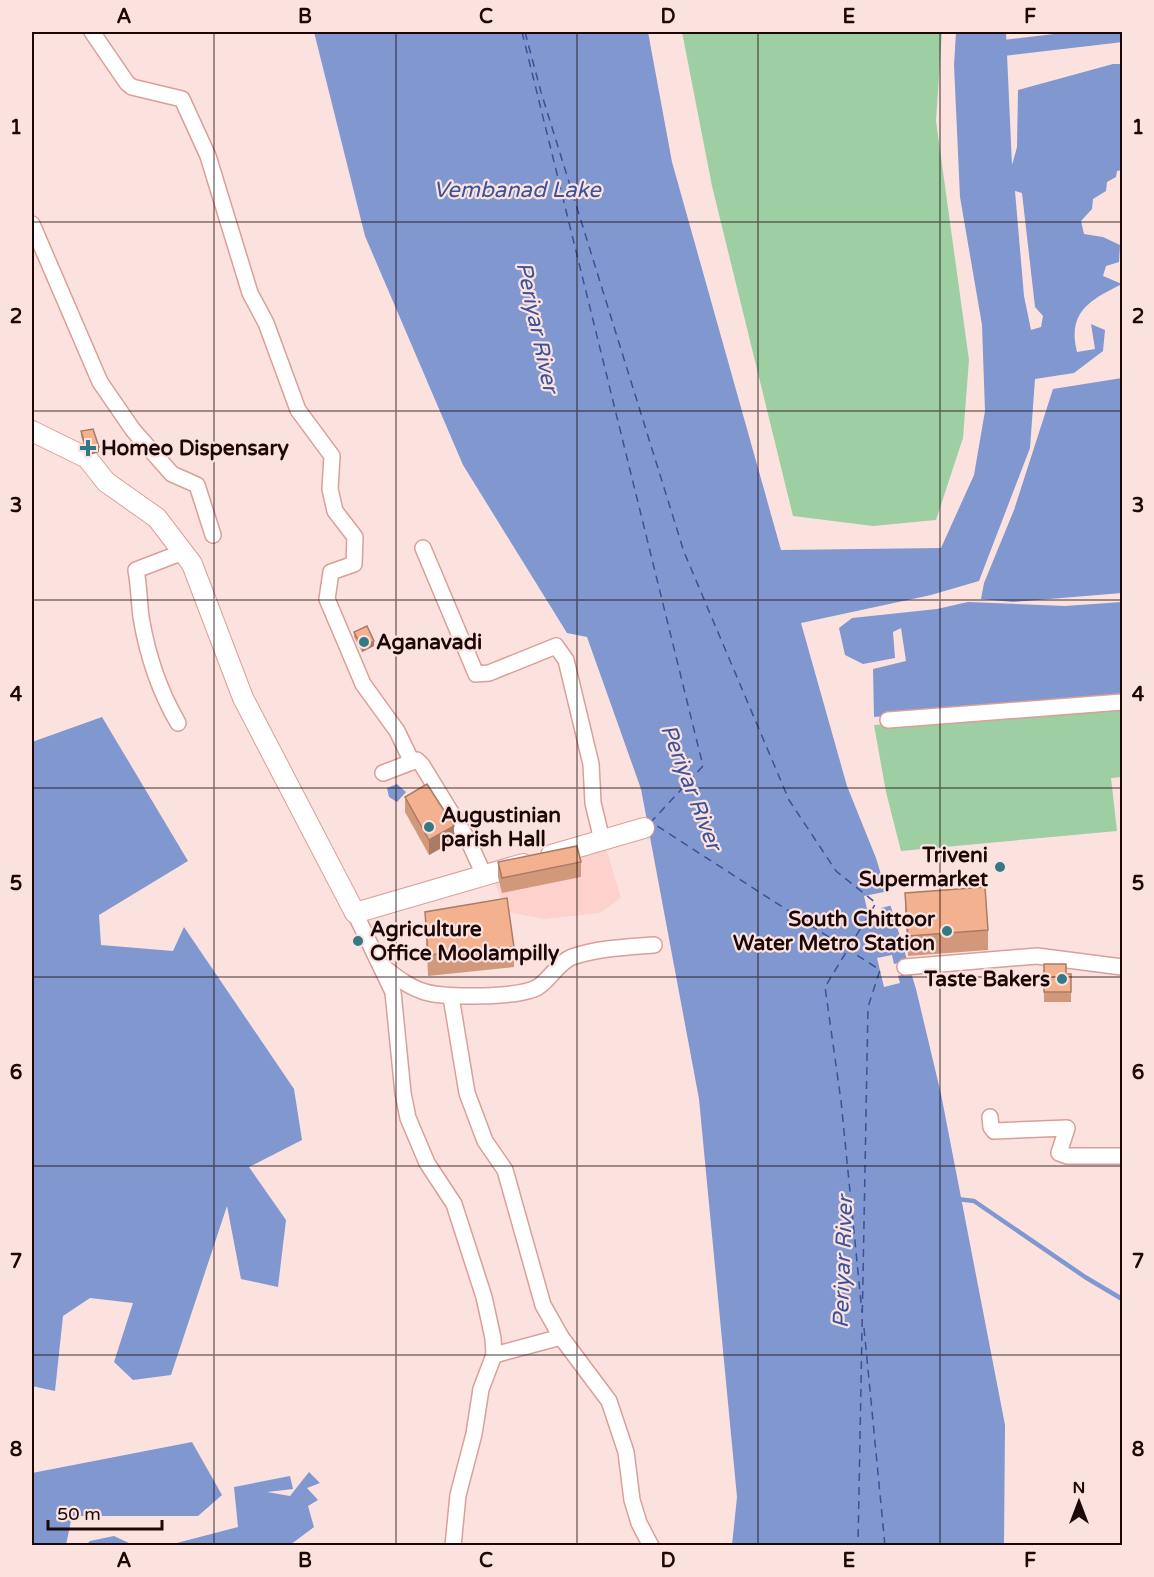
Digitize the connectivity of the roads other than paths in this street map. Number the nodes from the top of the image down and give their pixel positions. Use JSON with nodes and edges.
{"nodes":[{"id":1,"x":92,"y":32,"type":"edge"},
{"id":2,"x":32,"y":224,"type":"edge"},
{"id":3,"x":32,"y":431,"type":"edge"},
{"id":4,"x":213,"y":535,"type":"dead end"},
{"id":5,"x":423,"y":548,"type":"dead end"},
{"id":6,"x":183,"y":552,"type":"junction"},
{"id":7,"x":1122,"y":702,"type":"edge"},
{"id":8,"x":888,"y":720,"type":"dead end"},
{"id":9,"x":178,"y":723,"type":"dead end"},
{"id":10,"x":412,"y":762,"type":"junction"},
{"id":11,"x":383,"y":773,"type":"dead end"},
{"id":12,"x":644,"y":828,"type":"dead end"},
{"id":13,"x":602,"y":840,"type":"junction"},
{"id":14,"x":484,"y":875,"type":"junction"},
{"id":15,"x":355,"y":913,"type":"junction"},
{"id":16,"x":654,"y":945,"type":"dead end"},
{"id":17,"x":381,"y":966,"type":"junction"},
{"id":18,"x":905,"y":967,"type":"dead end"},
{"id":19,"x":1122,"y":967,"type":"edge"},
{"id":20,"x":451,"y":997,"type":"junction"},
{"id":21,"x":990,"y":1117,"type":"dead end"},
{"id":22,"x":1122,"y":1156,"type":"edge"},
{"id":23,"x":561,"y":1337,"type":"junction"},
{"id":24,"x":494,"y":1355,"type":"junction"},
{"id":25,"x":453,"y":1545,"type":"edge"},
{"id":26,"x":651,"y":1545,"type":"edge"}],
"edges":[{"from":1,"to":10,"type":"street"},
{"from":2,"to":4,"type":"street"},
{"from":3,"to":6,"type":"street"},
{"from":5,"to":13,"type":"street"},
{"from":6,"to":9,"type":"street"},
{"from":6,"to":15,"type":"street"},
{"from":7,"to":8,"type":"street"},
{"from":10,"to":11,"type":"street"},
{"from":10,"to":14,"type":"street"},
{"from":12,"to":13,"type":"street"},
{"from":13,"to":14,"type":"street"},
{"from":14,"to":15,"type":"street"},
{"from":15,"to":17,"type":"street"},
{"from":16,"to":20,"type":"street"},
{"from":17,"to":20,"type":"street"},
{"from":17,"to":24,"type":"street"},
{"from":18,"to":19,"type":"street"},
{"from":20,"to":23,"type":"street"},
{"from":21,"to":22,"type":"street"},
{"from":23,"to":24,"type":"street"},
{"from":23,"to":26,"type":"street"},
{"from":24,"to":25,"type":"street"}]}
